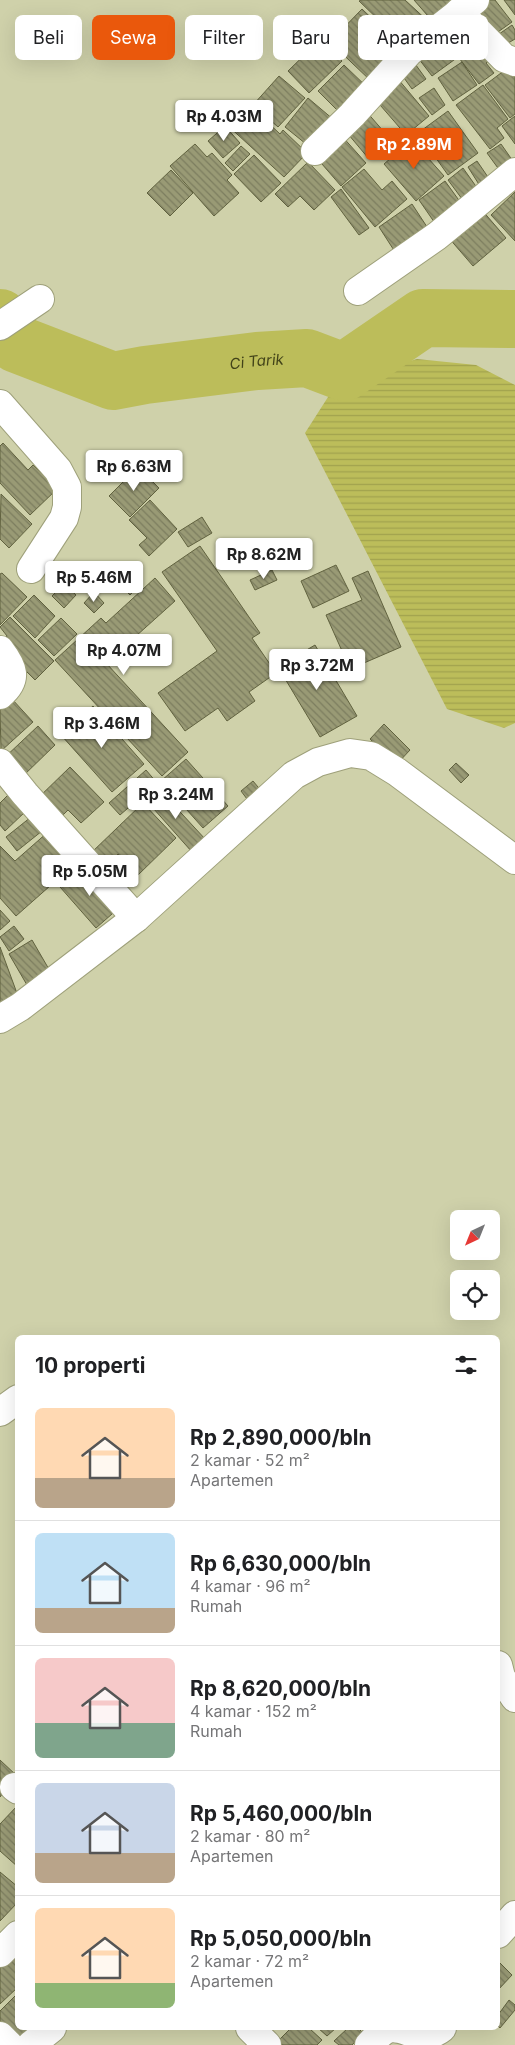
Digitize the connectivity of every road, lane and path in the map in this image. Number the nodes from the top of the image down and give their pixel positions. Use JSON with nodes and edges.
{"nodes":[{"id":1,"x":467,"y":6,"type":"edge"},
{"id":2,"x":515,"y":62,"type":"edge"},
{"id":3,"x":315,"y":151,"type":"dead end"},
{"id":4,"x":515,"y":172,"type":"edge"},
{"id":5,"x":358,"y":291,"type":"dead end"},
{"id":6,"x":40,"y":299,"type":"dead end"},
{"id":7,"x":6,"y":322,"type":"edge"},
{"id":8,"x":0,"y":404,"type":"edge"},
{"id":9,"x":31,"y":569,"type":"dead end"},
{"id":10,"x":0,"y":650,"type":"edge"},
{"id":11,"x":0,"y":695,"type":"edge"},
{"id":12,"x":0,"y":763,"type":"edge"},
{"id":13,"x":511,"y":850,"type":"edge"},
{"id":14,"x":136,"y":918,"type":"junction"},
{"id":15,"x":0,"y":1019,"type":"edge"},
{"id":16,"x":15,"y":1402,"type":"edge"},
{"id":17,"x":0,"y":1412,"type":"edge"},
{"id":18,"x":500,"y":1673,"type":"edge"},
{"id":19,"x":515,"y":1698,"type":"edge"},
{"id":20,"x":515,"y":1915,"type":"edge"},
{"id":21,"x":500,"y":1932,"type":"edge"},
{"id":22,"x":15,"y":1938,"type":"edge"},
{"id":23,"x":0,"y":1953,"type":"edge"},
{"id":24,"x":50,"y":2030,"type":"edge"},
{"id":25,"x":252,"y":2030,"type":"edge"},
{"id":26,"x":387,"y":2030,"type":"edge"},
{"id":27,"x":399,"y":2030,"type":"edge"},
{"id":28,"x":440,"y":2030,"type":"edge"},
{"id":29,"x":0,"y":2036,"type":"edge"},
{"id":30,"x":9,"y":2045,"type":"edge"},
{"id":31,"x":32,"y":2045,"type":"edge"},
{"id":32,"x":267,"y":2045,"type":"edge"},
{"id":33,"x":369,"y":2045,"type":"edge"}],
"edges":[{"from":1,"to":2,"type":"street"},
{"from":1,"to":3,"type":"street"},
{"from":4,"to":5,"type":"street"},
{"from":6,"to":7,"type":"street"},
{"from":8,"to":9,"type":"street"},
{"from":10,"to":11,"type":"street"},
{"from":12,"to":14,"type":"street"},
{"from":13,"to":14,"type":"street"},
{"from":14,"to":15,"type":"street"},
{"from":16,"to":17,"type":"street"},
{"from":18,"to":19,"type":"street"},
{"from":20,"to":21,"type":"street"},
{"from":22,"to":23,"type":"street"},
{"from":24,"to":31,"type":"street"},
{"from":25,"to":32,"type":"street"},
{"from":26,"to":33,"type":"street"},
{"from":27,"to":28,"type":"street"},
{"from":29,"to":30,"type":"street"}]}
